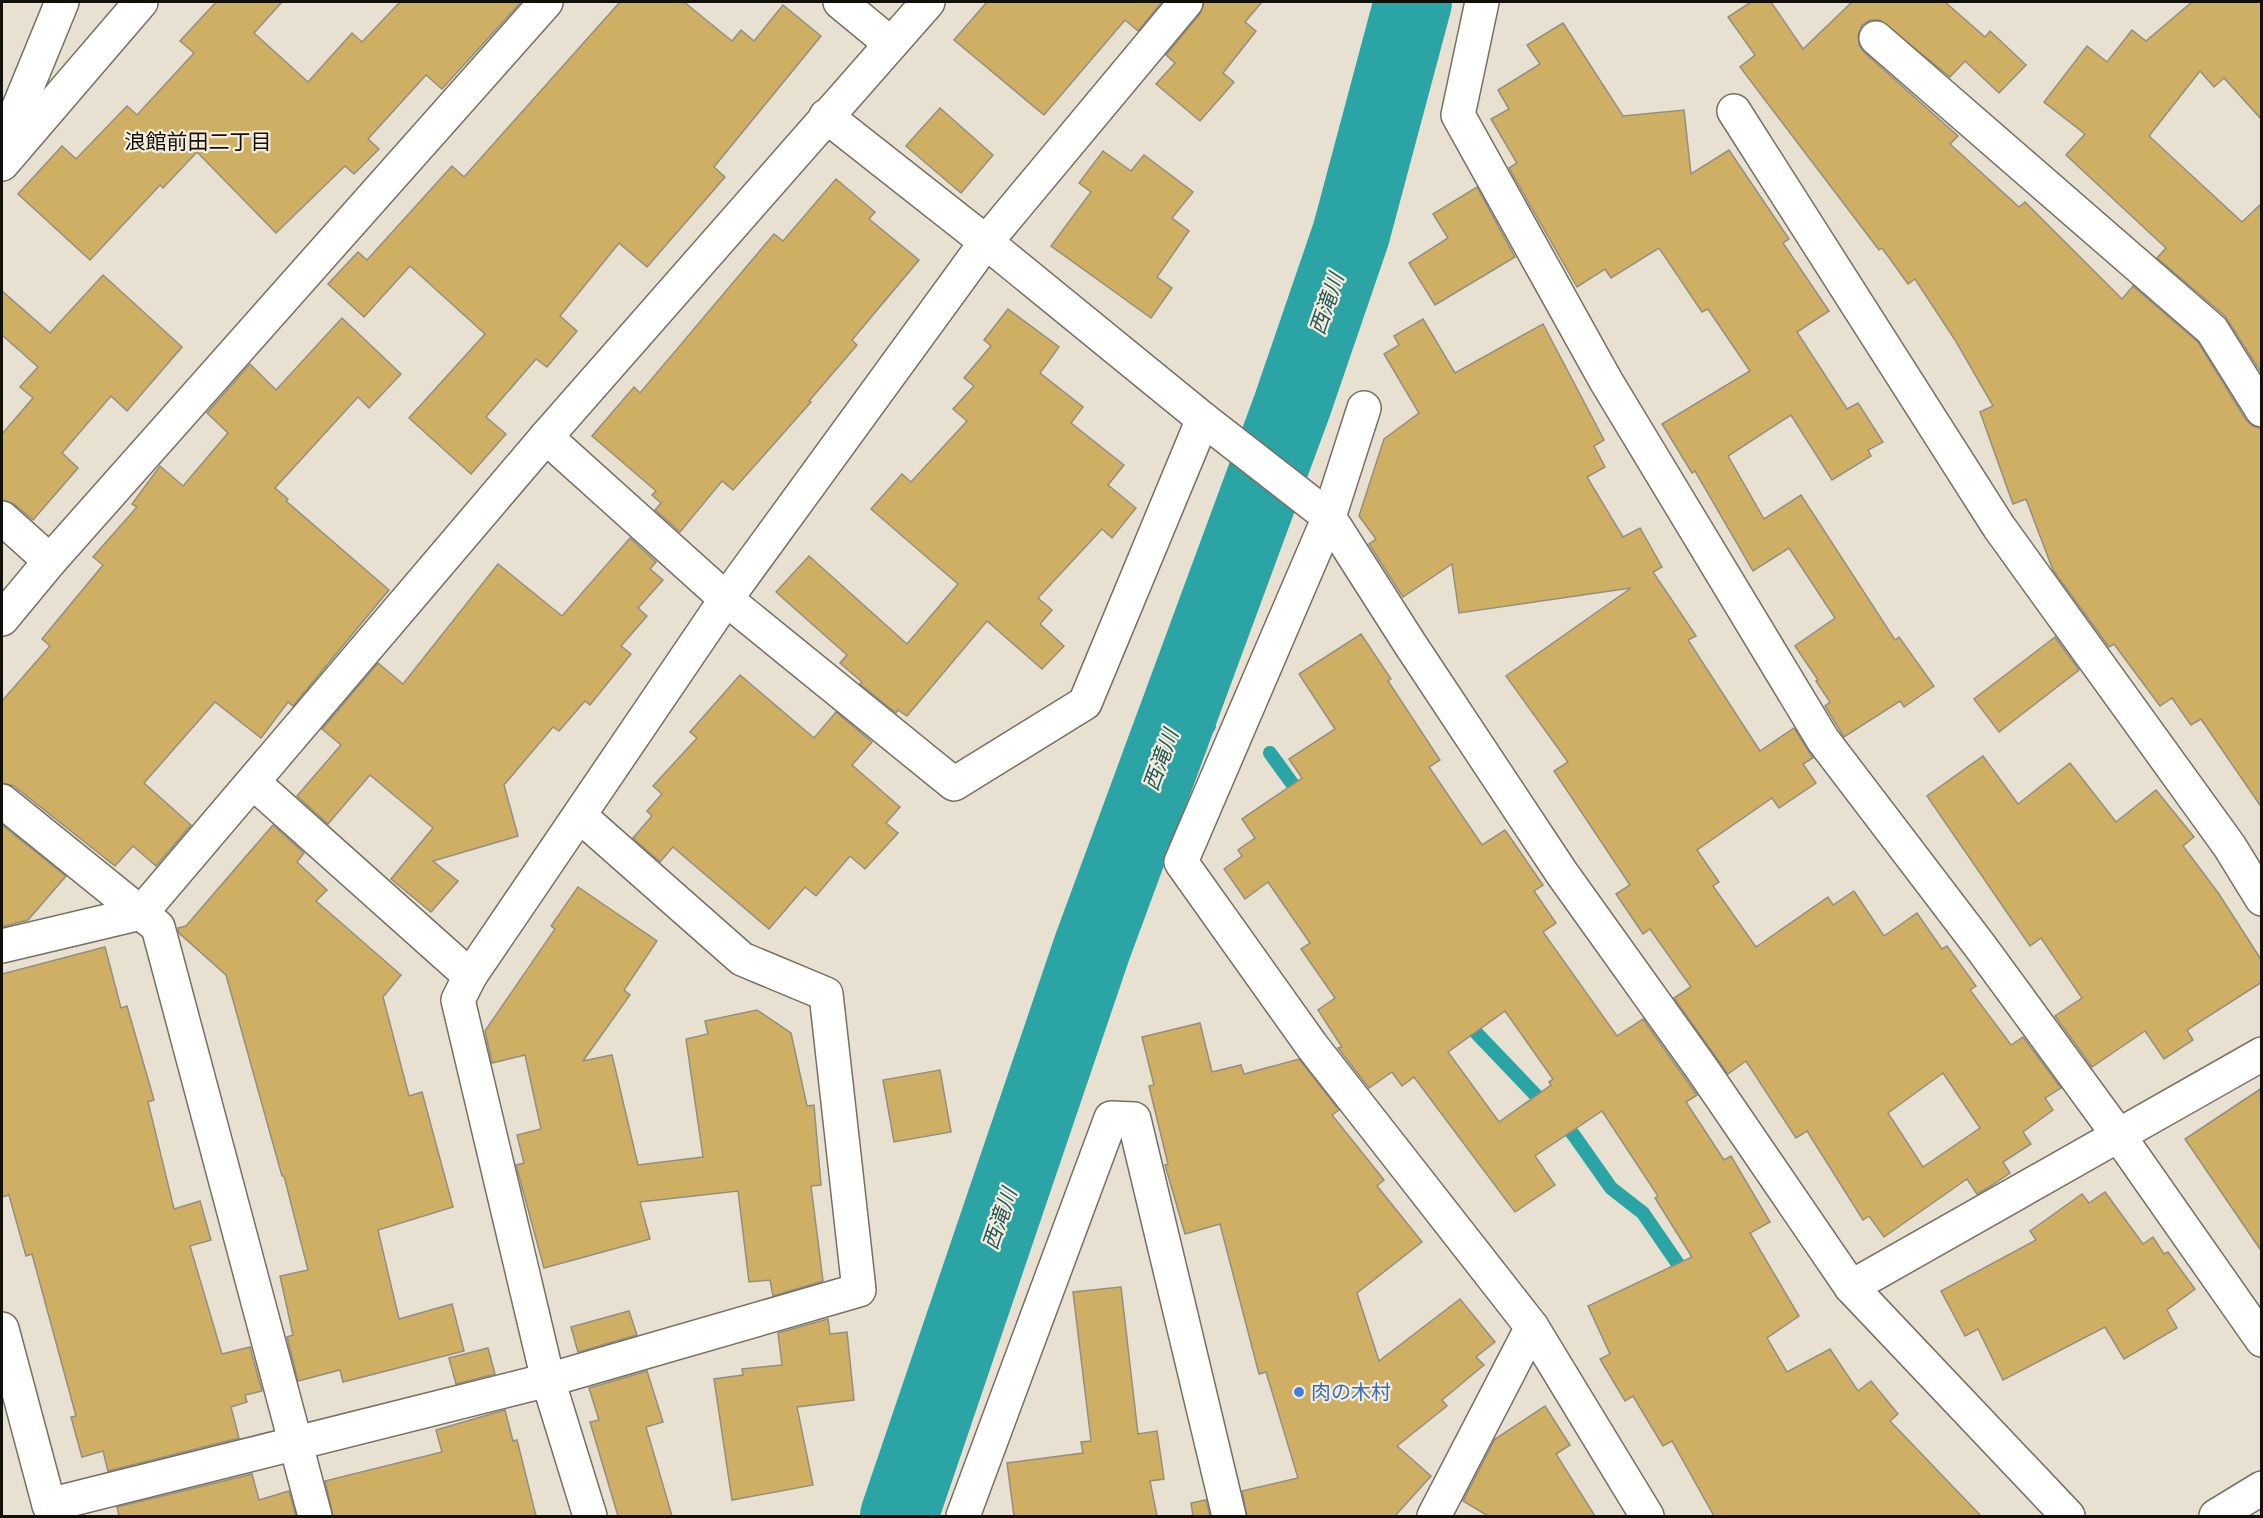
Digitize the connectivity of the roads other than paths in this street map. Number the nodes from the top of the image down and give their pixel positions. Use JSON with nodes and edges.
{"nodes":[{"id":1,"x":62,"y":2,"type":"edge"},
{"id":2,"x":141,"y":2,"type":"edge"},
{"id":3,"x":546,"y":2,"type":"edge"},
{"id":4,"x":840,"y":2,"type":"edge"},
{"id":5,"x":928,"y":2,"type":"edge"},
{"id":6,"x":1186,"y":2,"type":"edge"},
{"id":7,"x":1482,"y":2,"type":"edge"},
{"id":8,"x":1876,"y":38,"type":"dead end"},
{"id":9,"x":891,"y":44,"type":"junction"},
{"id":10,"x":1734,"y":111,"type":"dead end"},
{"id":11,"x":826,"y":116,"type":"junction"},
{"id":12,"x":2,"y":147,"type":"edge"},
{"id":13,"x":2,"y":164,"type":"edge"},
{"id":14,"x":986,"y":242,"type":"junction"},
{"id":15,"x":1364,"y":408,"type":"dead end"},
{"id":16,"x":2262,"y":410,"type":"edge"},
{"id":17,"x":1203,"y":419,"type":"junction"},
{"id":18,"x":546,"y":437,"type":"junction"},
{"id":19,"x":1329,"y":517,"type":"junction"},
{"id":20,"x":2,"y":518,"type":"edge"},
{"id":21,"x":50,"y":561,"type":"junction"},
{"id":22,"x":726,"y":599,"type":"junction"},
{"id":23,"x":2,"y":619,"type":"edge"},
{"id":24,"x":254,"y":783,"type":"junction"},
{"id":25,"x":2,"y":801,"type":"edge"},
{"id":26,"x":580,"y":816,"type":"junction"},
{"id":27,"x":2262,"y":899,"type":"edge"},
{"id":28,"x":141,"y":914,"type":"junction"},
{"id":29,"x":2,"y":946,"type":"edge"},
{"id":30,"x":470,"y":976,"type":"junction"},
{"id":31,"x":2262,"y":1054,"type":"edge"},
{"id":32,"x":2119,"y":1136,"type":"junction"},
{"id":33,"x":1851,"y":1287,"type":"junction"},
{"id":34,"x":1532,"y":1327,"type":"junction"},
{"id":35,"x":2,"y":1329,"type":"edge"},
{"id":36,"x":2262,"y":1340,"type":"edge"},
{"id":37,"x":548,"y":1380,"type":"junction"},
{"id":38,"x":297,"y":1442,"type":"junction"},
{"id":39,"x":2262,"y":1488,"type":"edge"},
{"id":40,"x":52,"y":1511,"type":"edge"},
{"id":41,"x":315,"y":1516,"type":"edge"},
{"id":42,"x":590,"y":1516,"type":"edge"},
{"id":43,"x":963,"y":1516,"type":"edge"},
{"id":44,"x":1229,"y":1516,"type":"edge"},
{"id":45,"x":1434,"y":1516,"type":"edge"},
{"id":46,"x":1647,"y":1516,"type":"edge"},
{"id":47,"x":2068,"y":1516,"type":"edge"},
{"id":48,"x":2216,"y":1516,"type":"edge"}],
"edges":[{"from":1,"to":12,"type":"street"},
{"from":2,"to":13,"type":"street"},
{"from":3,"to":21,"type":"street"},
{"from":4,"to":9,"type":"street"},
{"from":5,"to":9,"type":"street"},
{"from":6,"to":14,"type":"street"},
{"from":7,"to":32,"type":"street"},
{"from":8,"to":16,"type":"street"},
{"from":9,"to":11,"type":"street"},
{"from":10,"to":27,"type":"street"},
{"from":11,"to":14,"type":"street"},
{"from":11,"to":18,"type":"street"},
{"from":14,"to":17,"type":"street"},
{"from":14,"to":22,"type":"street"},
{"from":15,"to":19,"type":"street"},
{"from":17,"to":19,"type":"street"},
{"from":17,"to":22,"type":"street"},
{"from":18,"to":22,"type":"street"},
{"from":18,"to":24,"type":"street"},
{"from":19,"to":33,"type":"street"},
{"from":19,"to":34,"type":"street"},
{"from":20,"to":21,"type":"street"},
{"from":21,"to":23,"type":"street"},
{"from":22,"to":26,"type":"street"},
{"from":24,"to":28,"type":"street"},
{"from":24,"to":30,"type":"street"},
{"from":25,"to":28,"type":"street"},
{"from":26,"to":30,"type":"street"},
{"from":26,"to":37,"type":"street"},
{"from":28,"to":29,"type":"street"},
{"from":28,"to":38,"type":"street"},
{"from":30,"to":37,"type":"street"},
{"from":31,"to":32,"type":"street"},
{"from":32,"to":33,"type":"street"},
{"from":32,"to":36,"type":"street"},
{"from":33,"to":47,"type":"street"},
{"from":34,"to":45,"type":"street"},
{"from":34,"to":46,"type":"street"},
{"from":35,"to":40,"type":"street"},
{"from":37,"to":38,"type":"street"},
{"from":37,"to":42,"type":"street"},
{"from":38,"to":40,"type":"street"},
{"from":38,"to":41,"type":"street"},
{"from":39,"to":48,"type":"street"},
{"from":43,"to":44,"type":"street"}]}
